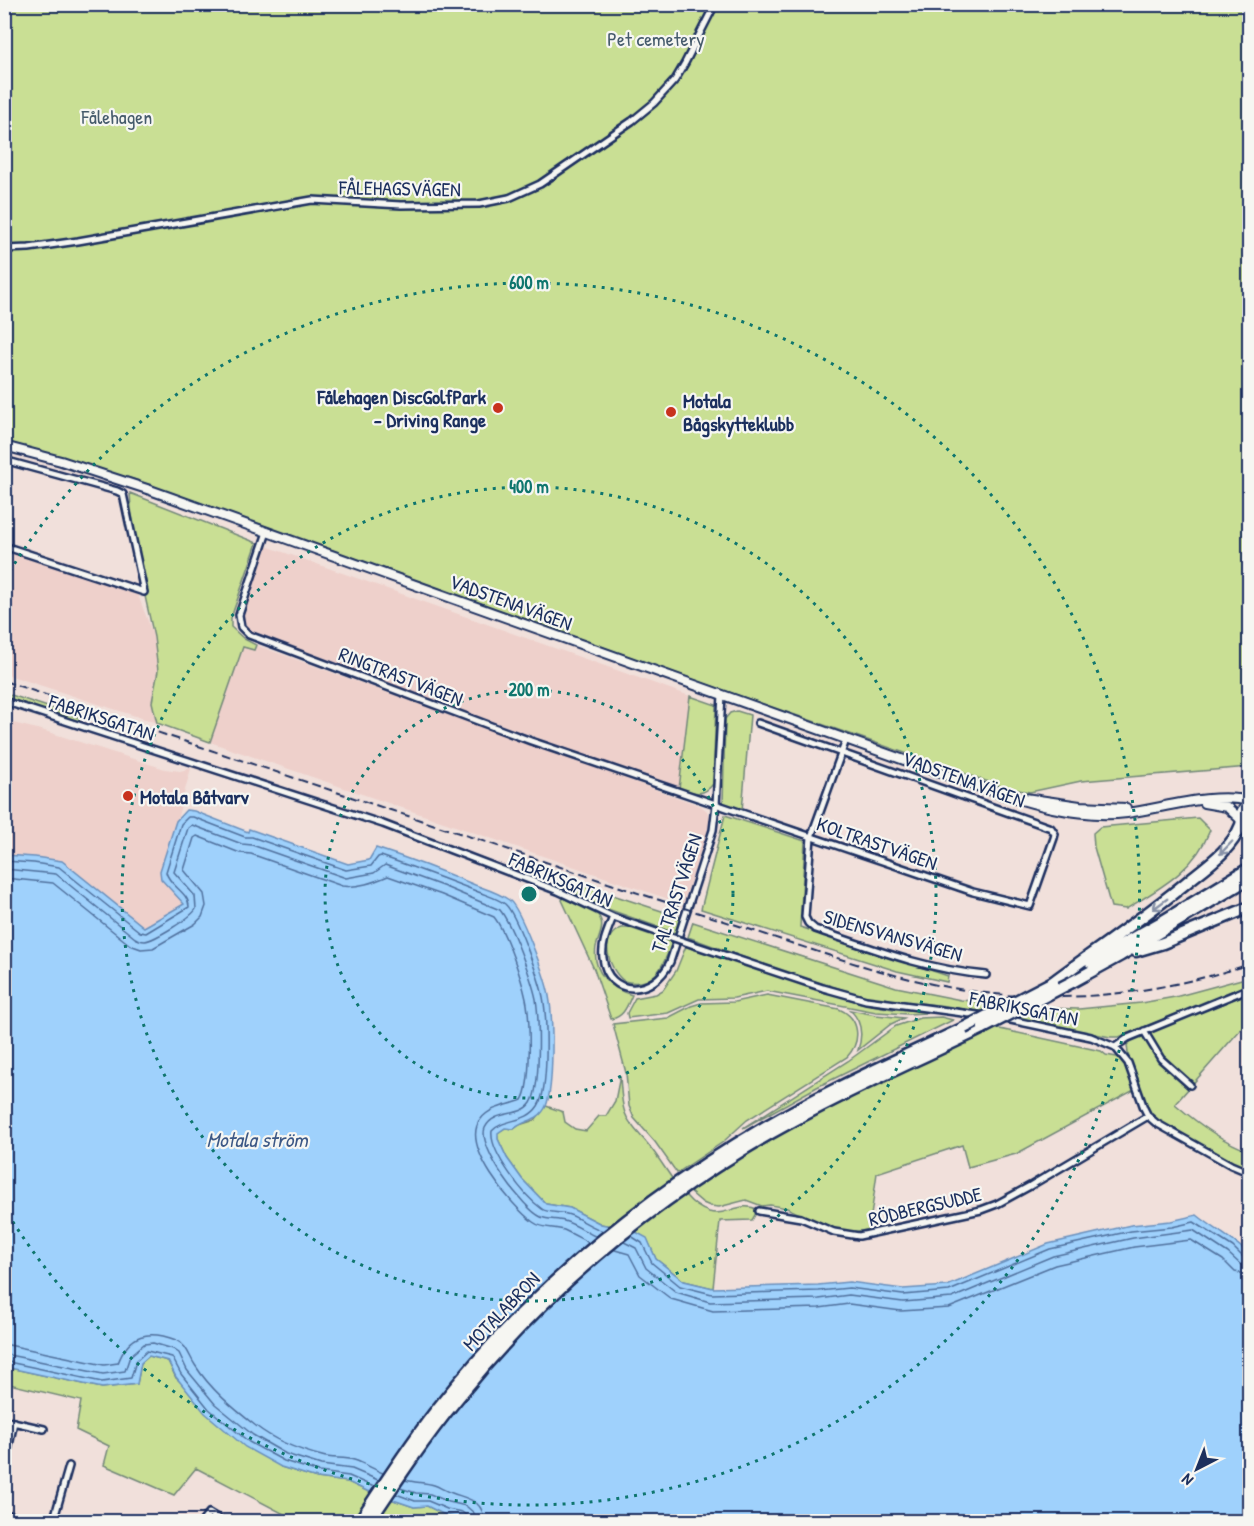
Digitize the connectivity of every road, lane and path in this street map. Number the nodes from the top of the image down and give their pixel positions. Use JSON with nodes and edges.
{"nodes":[{"id":1,"x":715,"y":4,"type":"edge"},
{"id":2,"x":4,"y":249,"type":"edge"},
{"id":3,"x":4,"y":446,"type":"edge"},
{"id":4,"x":4,"y":460,"type":"edge"},
{"id":5,"x":267,"y":532,"type":"junction"},
{"id":6,"x":4,"y":546,"type":"edge"},
{"id":7,"x":722,"y":695,"type":"junction"},
{"id":8,"x":4,"y":701,"type":"edge"},
{"id":9,"x":758,"y":723,"type":"dead end"},
{"id":10,"x":846,"y":740,"type":"junction"},
{"id":11,"x":841,"y":753,"type":"junction"},
{"id":12,"x":1197,"y":802,"type":"junction"},
{"id":13,"x":1250,"y":802,"type":"edge"},
{"id":14,"x":716,"y":805,"type":"junction"},
{"id":15,"x":1243,"y":825,"type":"edge"},
{"id":16,"x":811,"y":837,"type":"junction"},
{"id":17,"x":1250,"y":868,"type":"edge"},
{"id":18,"x":1250,"y":878,"type":"edge"},
{"id":19,"x":1030,"y":906,"type":"joint"},
{"id":20,"x":1250,"y":907,"type":"edge"},
{"id":21,"x":613,"y":917,"type":"junction"},
{"id":22,"x":1122,"y":955,"type":"junction"},
{"id":23,"x":987,"y":975,"type":"dead end"},
{"id":24,"x":1053,"y":982,"type":"junction"},
{"id":25,"x":1250,"y":988,"type":"edge"},
{"id":26,"x":1144,"y":1031,"type":"junction"},
{"id":27,"x":1115,"y":1047,"type":"junction"},
{"id":28,"x":1190,"y":1085,"type":"dead end"},
{"id":29,"x":1148,"y":1116,"type":"junction"},
{"id":30,"x":709,"y":1166,"type":"junction"},
{"id":31,"x":1250,"y":1173,"type":"edge"},
{"id":32,"x":759,"y":1212,"type":"dead end"},
{"id":33,"x":4,"y":1420,"type":"edge"},
{"id":34,"x":14,"y":1422,"type":"junction"},
{"id":35,"x":44,"y":1429,"type":"dead end"},
{"id":36,"x":69,"y":1466,"type":"dead end"},
{"id":37,"x":4,"y":1469,"type":"edge"},
{"id":38,"x":4,"y":1513,"type":"edge"},
{"id":39,"x":27,"y":1521,"type":"edge"},
{"id":40,"x":53,"y":1521,"type":"edge"},
{"id":41,"x":202,"y":1521,"type":"edge"},
{"id":42,"x":224,"y":1521,"type":"edge"},
{"id":43,"x":359,"y":1521,"type":"edge"},
{"id":44,"x":369,"y":1521,"type":"edge"}],
"edges":[{"from":1,"to":2,"type":"street","name":"FÅLEHAGSVÄGEN"},
{"from":3,"to":5,"type":"main road","name":"VADSTENAVÄGEN"},
{"from":4,"to":6,"type":"street"},
{"from":5,"to":7,"type":"main road","name":"VADSTENAVÄGEN"},
{"from":5,"to":14,"type":"street","name":"RINGTRASTVÄGEN"},
{"from":7,"to":10,"type":"main road","name":"VADSTENAVÄGEN"},
{"from":7,"to":14,"type":"street","name":"TALTRASTVÄGEN"},
{"from":8,"to":21,"type":"street","name":"FABRIKSGATAN"},
{"from":9,"to":11,"type":"street","name":"VADSTENAVÄGEN"},
{"from":10,"to":11,"type":"street","name":"SIDENSVANSVÄGEN"},
{"from":10,"to":12,"type":"main road","name":"VADSTENAVÄGEN"},
{"from":11,"to":16,"type":"street","name":"SIDENSVANSVÄGEN"},
{"from":11,"to":19,"type":"street","name":"VADSTENAVÄGEN"},
{"from":12,"to":13,"type":"main road","name":"VADSTENAVÄGEN"},
{"from":12,"to":15,"type":"main road","name":"VADSTENAVÄGEN"},
{"from":13,"to":15,"type":"main road","name":"VADSTENAVÄGEN"},
{"from":14,"to":16,"type":"street","name":"KOLTRASTVÄGEN"},
{"from":14,"to":21,"type":"street","name":"TALTRASTVÄGEN"},
{"from":15,"to":24,"type":"highway","one_way":true},
{"from":16,"to":19,"type":"street","name":"KOLTRASTVÄGEN"},
{"from":16,"to":23,"type":"street","name":"SIDENSVANSVÄGEN"},
{"from":17,"to":24,"type":"highway"},
{"from":18,"to":22,"type":"highway"},
{"from":20,"to":22,"type":"highway"},
{"from":21,"to":27,"type":"street","name":"FABRIKSGATAN","bridge":true},
{"from":22,"to":30,"type":"highway","bridge":true},
{"from":24,"to":30,"type":"highway","bridge":true},
{"from":25,"to":26,"type":"street"},
{"from":26,"to":27,"type":"street"},
{"from":26,"to":28,"type":"street"},
{"from":27,"to":29,"type":"street"},
{"from":29,"to":31,"type":"street"},
{"from":29,"to":32,"type":"street","name":"RÖDBERGSUDDE"},
{"from":30,"to":43,"type":"highway","name":"MOTALABRON"},
{"from":30,"to":44,"type":"highway","name":"MOTALABRON"},
{"from":33,"to":34,"type":"street"},
{"from":34,"to":35,"type":"street"},
{"from":34,"to":37,"type":"street"},
{"from":36,"to":40,"type":"street"},
{"from":38,"to":39,"type":"street"},
{"from":41,"to":42,"type":"street"}]}
